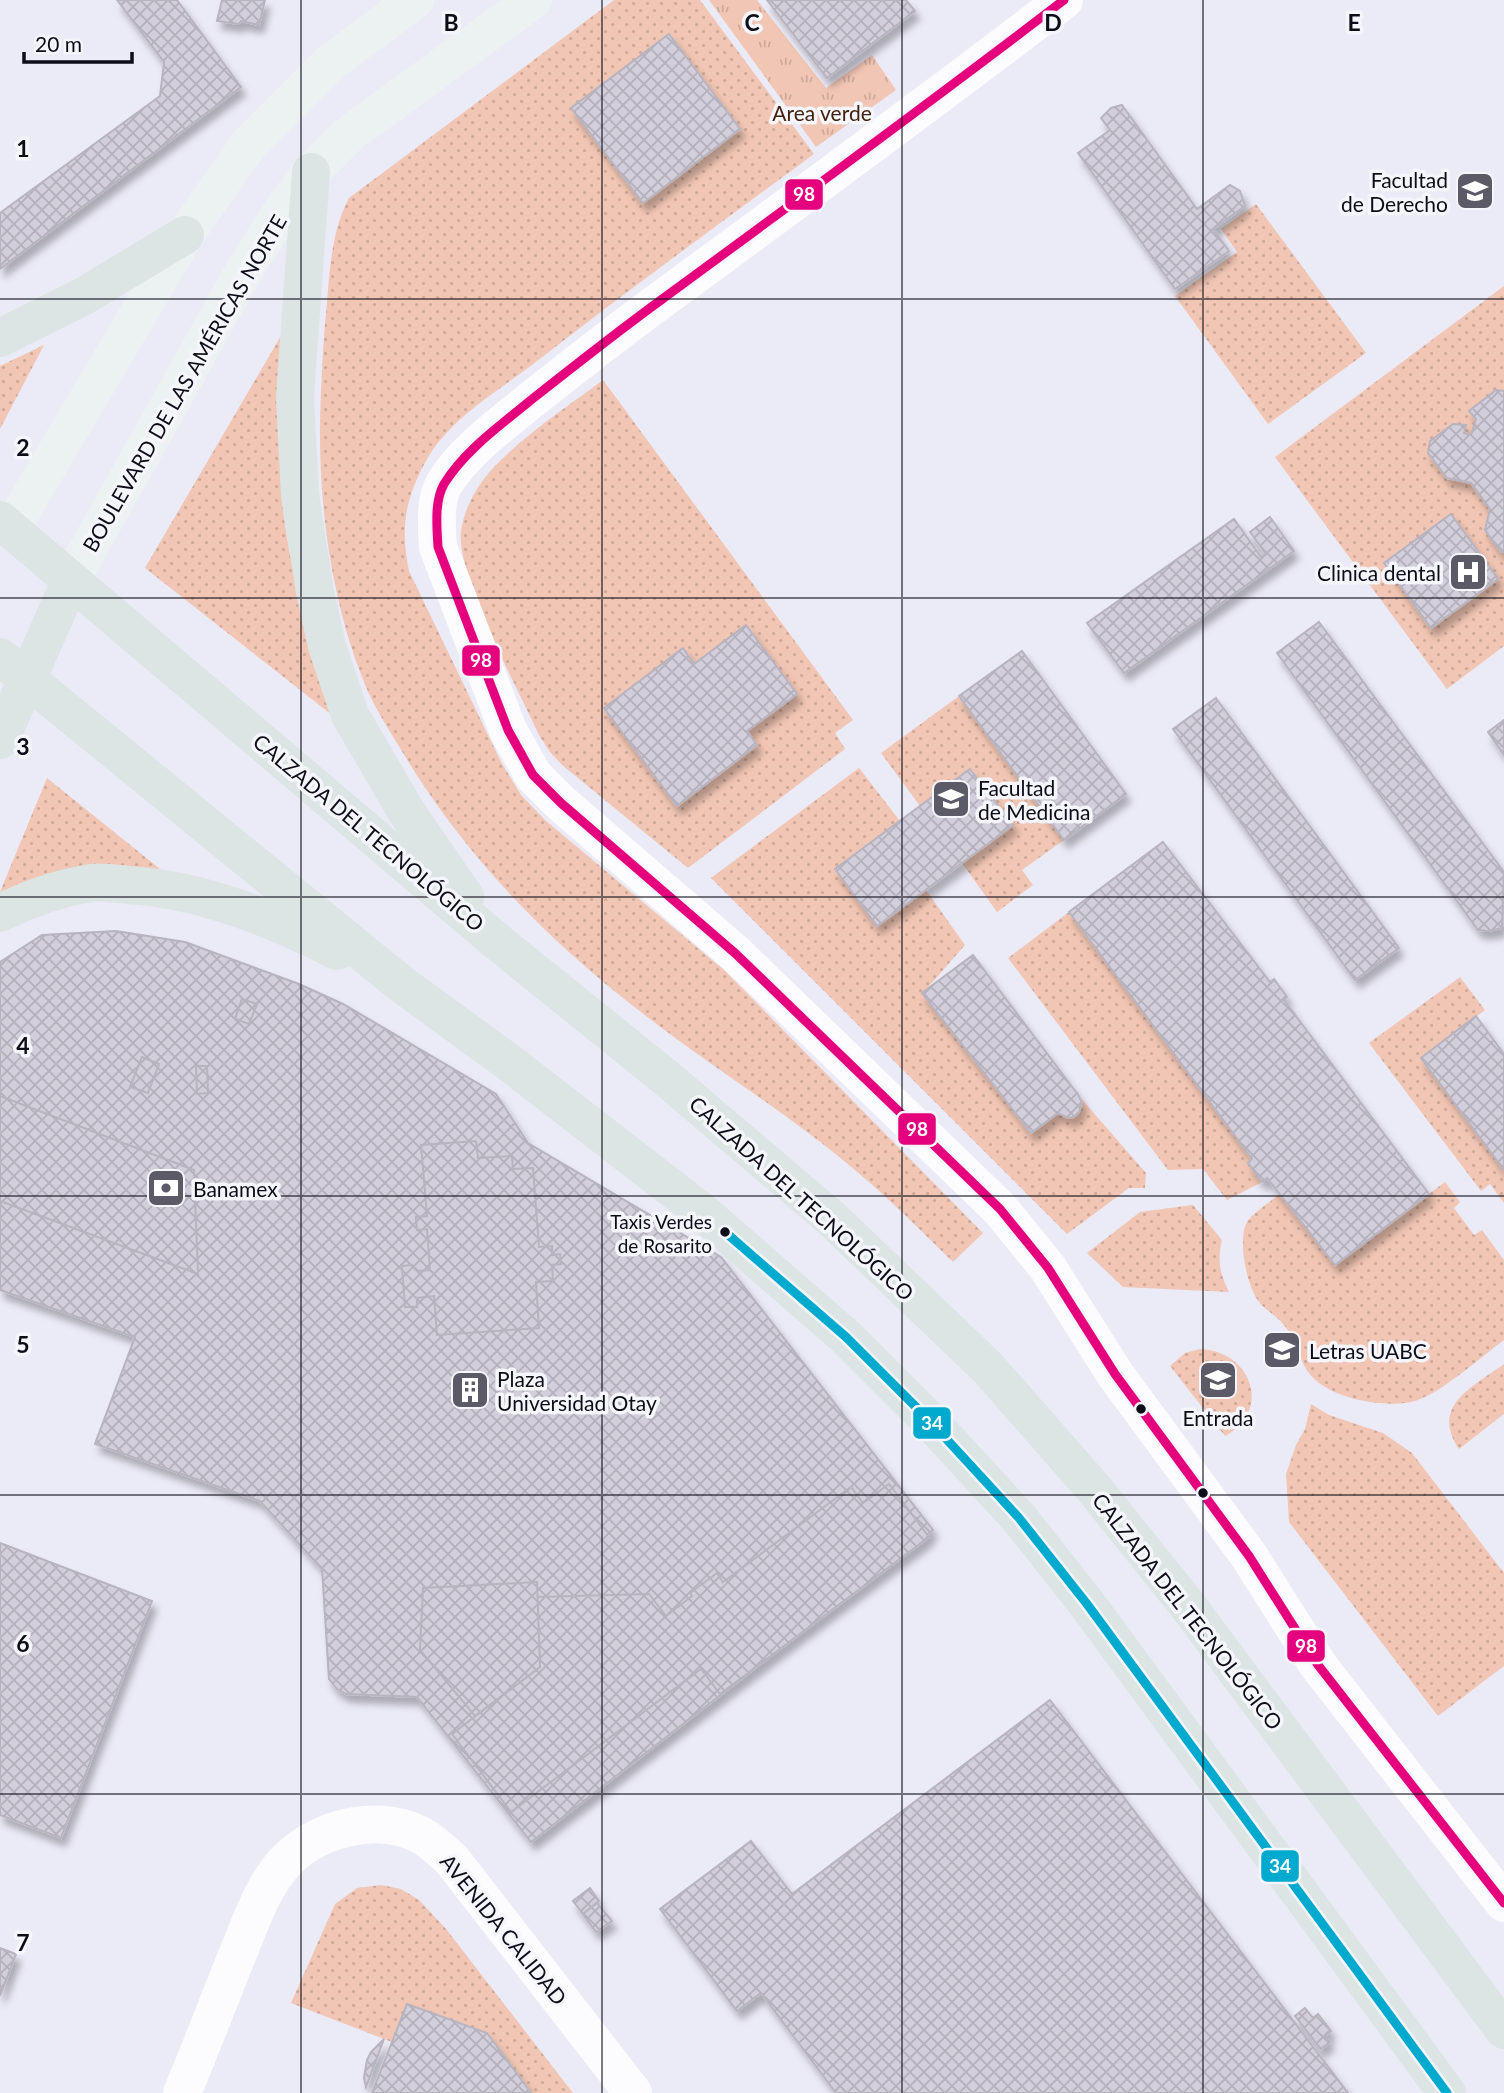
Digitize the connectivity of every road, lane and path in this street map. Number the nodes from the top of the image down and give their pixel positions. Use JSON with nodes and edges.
{"nodes":[{"id":1,"x":415,"y":0,"type":"edge"},
{"id":2,"x":533,"y":0,"type":"edge"},
{"id":3,"x":1064,"y":0,"type":"edge"},
{"id":4,"x":312,"y":172,"type":"junction"},
{"id":5,"x":185,"y":235,"type":"junction"},
{"id":6,"x":0,"y":338,"type":"edge"},
{"id":7,"x":4,"y":533,"type":"edge"},
{"id":8,"x":71,"y":580,"type":"junction"},
{"id":9,"x":13,"y":668,"type":"edge"},
{"id":10,"x":0,"y":740,"type":"edge"},
{"id":11,"x":0,"y":913,"type":"edge"},
{"id":12,"x":494,"y":939,"type":"junction"},
{"id":13,"x":400,"y":983,"type":"junction"},
{"id":14,"x":1504,"y":1903,"type":"edge"},
{"id":15,"x":1504,"y":2030,"type":"edge"},
{"id":16,"x":183,"y":2093,"type":"edge"},
{"id":17,"x":633,"y":2093,"type":"edge"},
{"id":18,"x":1447,"y":2093,"type":"edge"}],
"edges":[{"from":1,"to":5,"type":"main road"},
{"from":2,"to":4,"type":"main road","name":"BOULEVARD DE LAS AMÉRICAS NORTE"},
{"from":3,"to":14,"type":"street"},
{"from":4,"to":8,"type":"main road","name":"BOULEVARD DE LAS AMÉRICAS NORTE"},
{"from":4,"to":12,"type":"main road"},
{"from":5,"to":6,"type":"main road"},
{"from":5,"to":7,"type":"main road"},
{"from":7,"to":8,"type":"main road","name":"CALZADA DEL TECNOLÓGICO"},
{"from":8,"to":9,"type":"main road","name":"BOULEVARD DE LAS AMÉRICAS NORTE"},
{"from":8,"to":12,"type":"main road","name":"CALZADA DEL TECNOLÓGICO"},
{"from":9,"to":10,"type":"main road","name":"BOULEVARD DE LAS AMÉRICAS NORTE"},
{"from":9,"to":13,"type":"main road"},
{"from":11,"to":13,"type":"main road"},
{"from":12,"to":15,"type":"main road","name":"CALZADA DEL TECNOLÓGICO"},
{"from":13,"to":18,"type":"main road"},
{"from":16,"to":17,"type":"street","name":"AVENIDA CALIDAD"}]}
